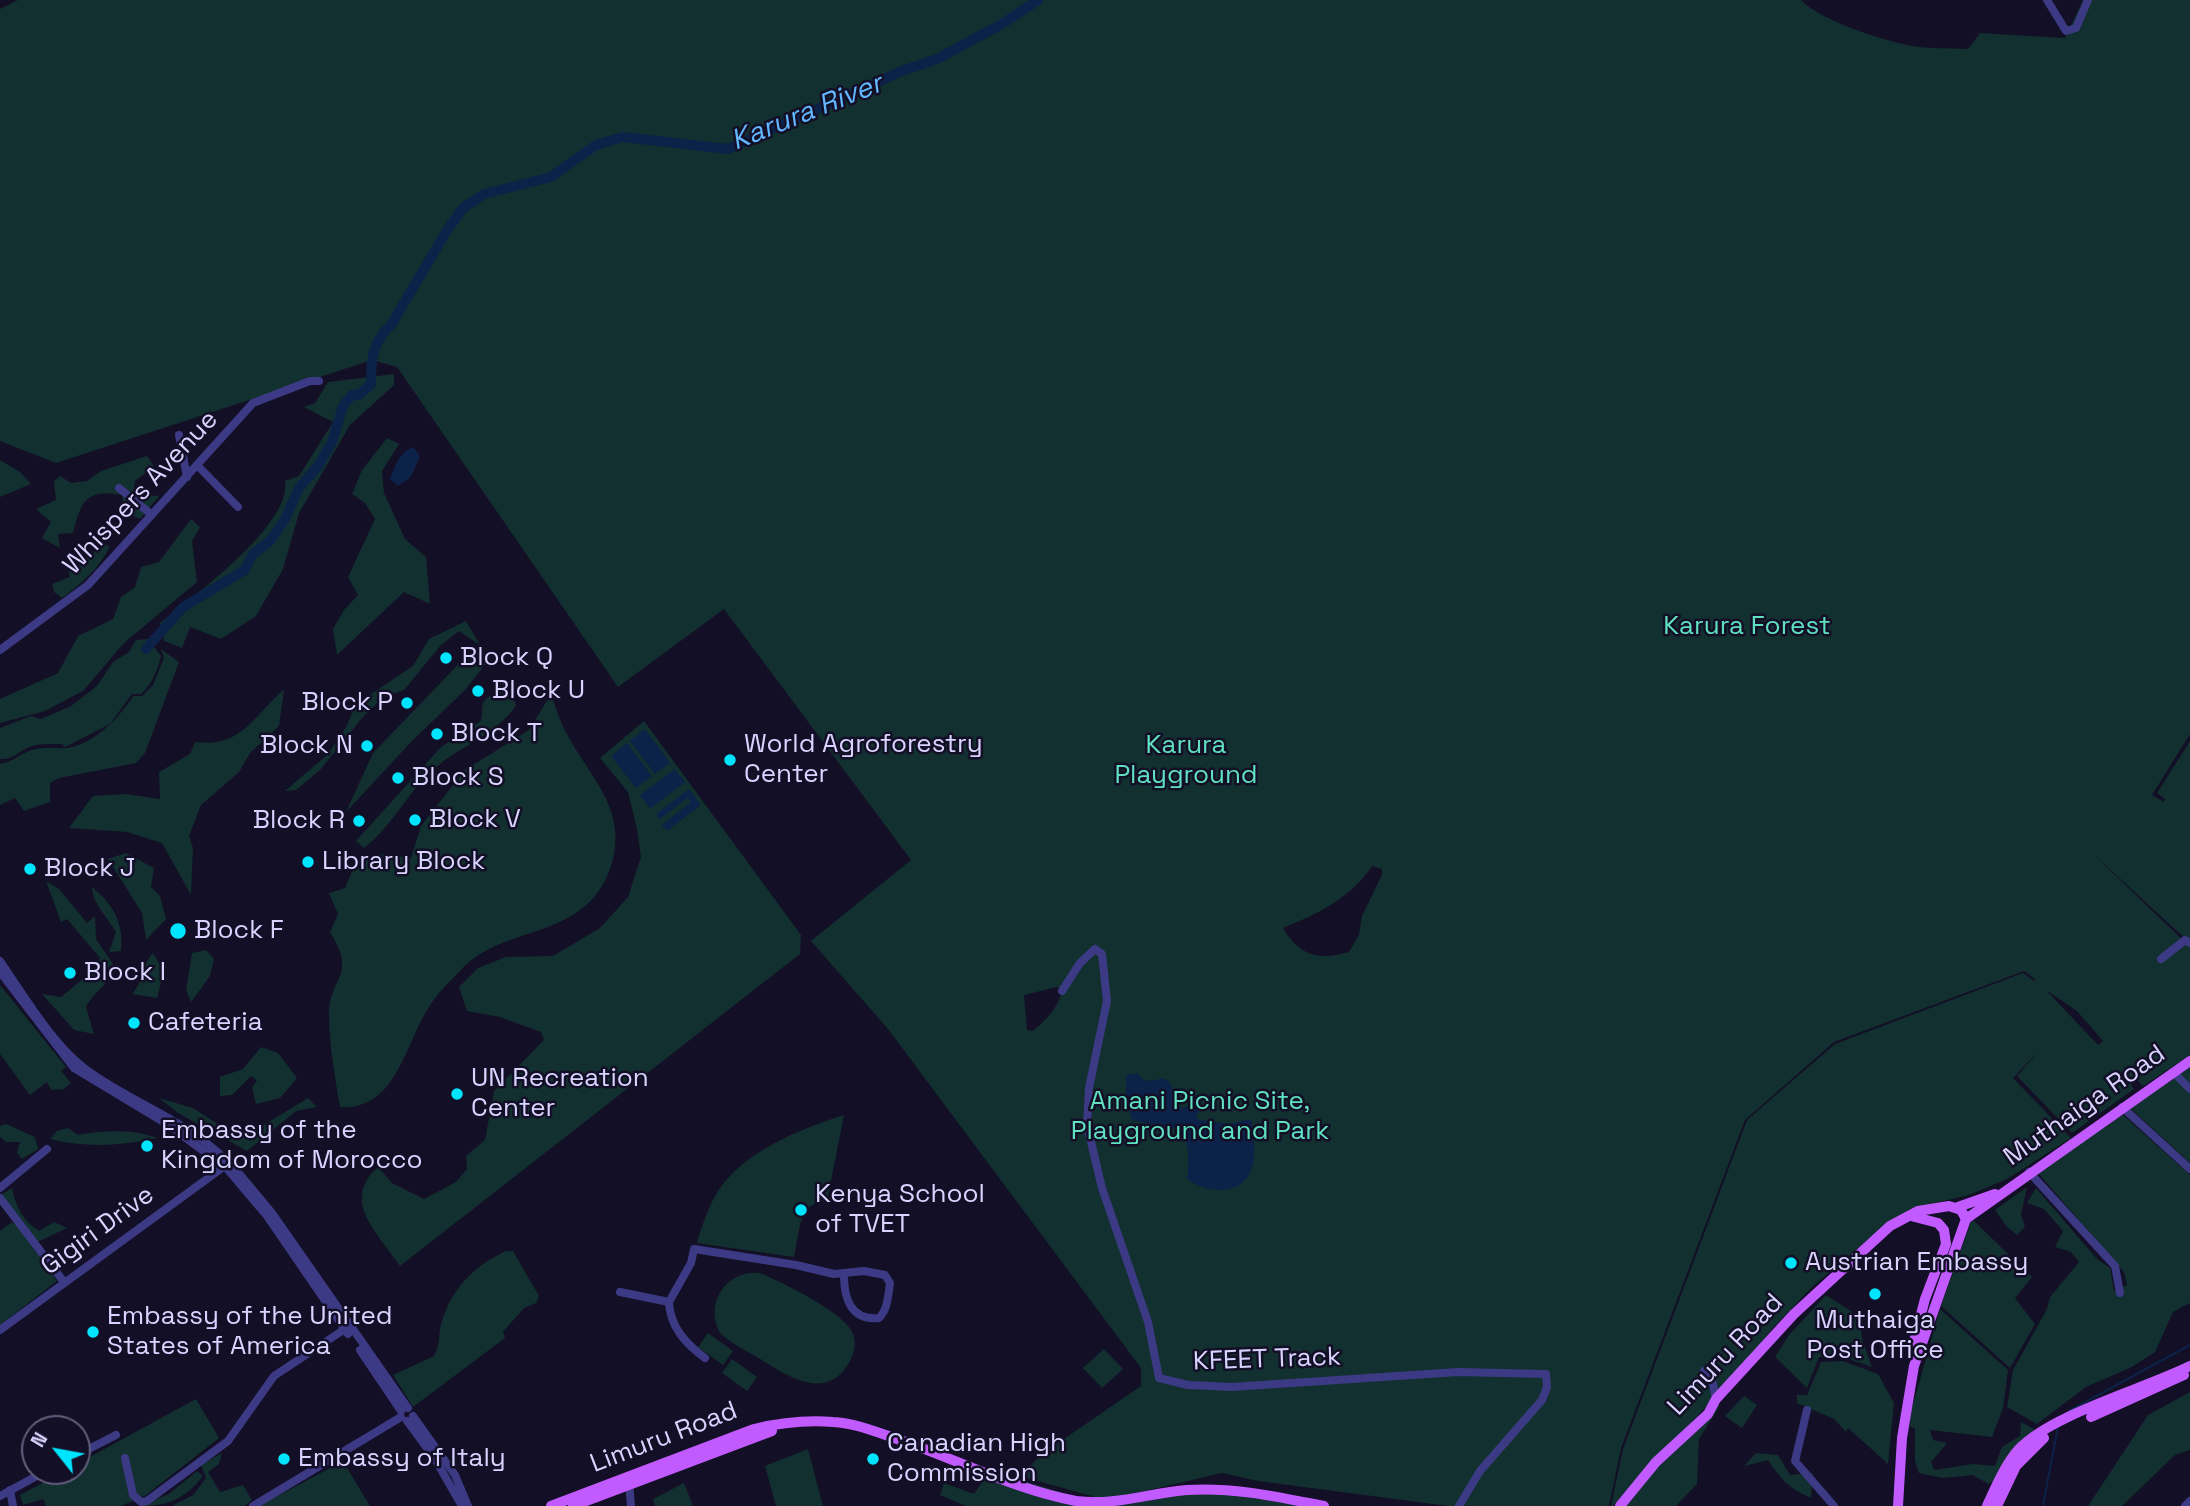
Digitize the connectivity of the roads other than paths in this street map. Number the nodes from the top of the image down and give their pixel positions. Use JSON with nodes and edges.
{"nodes":[{"id":1,"x":2047,"y":0,"type":"edge"},
{"id":2,"x":2088,"y":0,"type":"edge"},
{"id":3,"x":319,"y":381,"type":"dead end"},
{"id":4,"x":179,"y":435,"type":"dead end"},
{"id":5,"x":197,"y":465,"type":"junction"},
{"id":6,"x":187,"y":477,"type":"junction"},
{"id":7,"x":120,"y":488,"type":"dead end"},
{"id":8,"x":239,"y":507,"type":"dead end"},
{"id":9,"x":152,"y":515,"type":"junction"},
{"id":10,"x":0,"y":650,"type":"edge"},
{"id":11,"x":2190,"y":943,"type":"edge"},
{"id":12,"x":2161,"y":959,"type":"dead end"},
{"id":13,"x":0,"y":961,"type":"edge"},
{"id":14,"x":0,"y":972,"type":"edge"},
{"id":15,"x":1062,"y":990,"type":"dead end"},
{"id":16,"x":2190,"y":1061,"type":"edge"},
{"id":17,"x":2173,"y":1072,"type":"junction"},
{"id":18,"x":2190,"y":1089,"type":"edge"},
{"id":19,"x":2122,"y":1107,"type":"junction"},
{"id":20,"x":47,"y":1149,"type":"dead end"},
{"id":21,"x":226,"y":1165,"type":"junction"},
{"id":22,"x":2190,"y":1169,"type":"edge"},
{"id":23,"x":2029,"y":1172,"type":"junction"},
{"id":24,"x":0,"y":1188,"type":"edge"},
{"id":25,"x":2006,"y":1189,"type":"junction"},
{"id":26,"x":0,"y":1198,"type":"edge"},
{"id":27,"x":1945,"y":1207,"type":"junction"},
{"id":28,"x":1958,"y":1207,"type":"junction"},
{"id":29,"x":1905,"y":1216,"type":"junction"},
{"id":30,"x":1964,"y":1224,"type":"junction"},
{"id":31,"x":1941,"y":1227,"type":"junction"},
{"id":32,"x":844,"y":1275,"type":"junction"},
{"id":33,"x":64,"y":1282,"type":"junction"},
{"id":34,"x":620,"y":1292,"type":"dead end"},
{"id":35,"x":2120,"y":1293,"type":"dead end"},
{"id":36,"x":669,"y":1302,"type":"junction"},
{"id":37,"x":345,"y":1329,"type":"junction"},
{"id":38,"x":0,"y":1330,"type":"edge"},
{"id":39,"x":705,"y":1358,"type":"dead end"},
{"id":40,"x":2190,"y":1366,"type":"edge"},
{"id":41,"x":1704,"y":1371,"type":"dead end"},
{"id":42,"x":2190,"y":1372,"type":"edge"},
{"id":43,"x":1716,"y":1399,"type":"junction"},
{"id":44,"x":1807,"y":1410,"type":"dead end"},
{"id":45,"x":406,"y":1415,"type":"junction"},
{"id":46,"x":795,"y":1423,"type":"junction"},
{"id":47,"x":2062,"y":1425,"type":"junction"},
{"id":48,"x":116,"y":1435,"type":"dead end"},
{"id":49,"x":91,"y":1448,"type":"edge"},
{"id":50,"x":125,"y":1458,"type":"dead end"},
{"id":51,"x":632,"y":1473,"type":"junction"},
{"id":52,"x":617,"y":1480,"type":"junction"},
{"id":53,"x":21,"y":1484,"type":"edge"},
{"id":54,"x":628,"y":1485,"type":"junction"},
{"id":55,"x":10,"y":1490,"type":"junction"},
{"id":56,"x":601,"y":1491,"type":"junction"},
{"id":57,"x":0,"y":1496,"type":"edge"},
{"id":58,"x":2190,"y":1501,"type":"edge"},
{"id":59,"x":13,"y":1506,"type":"edge"},
{"id":60,"x":253,"y":1506,"type":"edge"},
{"id":61,"x":462,"y":1506,"type":"edge"},
{"id":62,"x":468,"y":1506,"type":"edge"},
{"id":63,"x":551,"y":1506,"type":"edge"},
{"id":64,"x":573,"y":1506,"type":"edge"},
{"id":65,"x":631,"y":1506,"type":"edge"},
{"id":66,"x":1324,"y":1506,"type":"edge"},
{"id":67,"x":1459,"y":1506,"type":"edge"},
{"id":68,"x":1620,"y":1506,"type":"edge"},
{"id":69,"x":1834,"y":1506,"type":"edge"},
{"id":70,"x":1896,"y":1506,"type":"edge"},
{"id":71,"x":1987,"y":1506,"type":"edge"},
{"id":72,"x":1997,"y":1506,"type":"edge"},
{"id":73,"x":2185,"y":1506,"type":"edge"}],
"edges":[{"from":1,"to":2,"type":"street"},
{"from":3,"to":5,"type":"street","name":"Whispers Avenue"},
{"from":4,"to":6,"type":"street"},
{"from":5,"to":6,"type":"street","name":"Whispers Avenue"},
{"from":5,"to":8,"type":"street"},
{"from":6,"to":9,"type":"street","name":"Whispers Avenue"},
{"from":7,"to":9,"type":"street"},
{"from":9,"to":10,"type":"street","name":"Whispers Avenue"},
{"from":11,"to":12,"type":"street"},
{"from":13,"to":21,"type":"street"},
{"from":14,"to":21,"type":"street"},
{"from":15,"to":67,"type":"street","name":"KFEET Track"},
{"from":16,"to":17,"type":"main road","name":"Muthaiga Road"},
{"from":17,"to":18,"type":"street"},
{"from":17,"to":19,"type":"main road","name":"Muthaiga Road"},
{"from":19,"to":22,"type":"street"},
{"from":19,"to":23,"type":"main road","name":"Muthaiga Road"},
{"from":20,"to":24,"type":"street"},
{"from":21,"to":33,"type":"street","name":"Gigiri Drive"},
{"from":21,"to":37,"type":"street"},
{"from":21,"to":45,"type":"street"},
{"from":23,"to":25,"type":"main road","name":"Muthaiga Road"},
{"from":23,"to":35,"type":"street"},
{"from":25,"to":28,"type":"main road","name":"Muthaiga Road"},
{"from":25,"to":30,"type":"main road","name":"Muthaiga Road"},
{"from":26,"to":33,"type":"street"},
{"from":27,"to":28,"type":"main road","name":"Limuru Road"},
{"from":27,"to":29,"type":"main road","name":"Limuru Road"},
{"from":27,"to":31,"type":"main road"},
{"from":28,"to":30,"type":"main road"},
{"from":29,"to":31,"type":"main road"},
{"from":29,"to":43,"type":"main road","name":"Limuru Road"},
{"from":30,"to":31,"type":"main road"},
{"from":30,"to":70,"type":"main road"},
{"from":31,"to":70,"type":"main road"},
{"from":32,"to":32,"type":"street"},
{"from":32,"to":36,"type":"street"},
{"from":33,"to":38,"type":"street","name":"Gigiri Drive"},
{"from":34,"to":36,"type":"street"},
{"from":36,"to":39,"type":"street"},
{"from":37,"to":45,"type":"street"},
{"from":37,"to":50,"type":"street"},
{"from":40,"to":47,"type":"main road"},
{"from":41,"to":43,"type":"street"},
{"from":42,"to":47,"type":"main road"},
{"from":43,"to":68,"type":"main road","name":"Limuru Road"},
{"from":44,"to":69,"type":"street"},
{"from":45,"to":60,"type":"street"},
{"from":45,"to":61,"type":"street"},
{"from":45,"to":62,"type":"street"},
{"from":46,"to":51,"type":"main road","name":"Limuru Road"},
{"from":46,"to":54,"type":"main road","name":"Limuru Road"},
{"from":46,"to":66,"type":"main road","name":"Limuru Road"},
{"from":47,"to":71,"type":"main road"},
{"from":47,"to":72,"type":"main road"},
{"from":48,"to":49,"type":"street"},
{"from":51,"to":52,"type":"main road","name":"Limuru Road"},
{"from":51,"to":54,"type":"street"},
{"from":52,"to":54,"type":"street"},
{"from":52,"to":56,"type":"main road","name":"Limuru Road"},
{"from":53,"to":55,"type":"street"},
{"from":54,"to":56,"type":"main road","name":"Limuru Road"},
{"from":54,"to":65,"type":"street"},
{"from":55,"to":57,"type":"street"},
{"from":55,"to":59,"type":"street"},
{"from":56,"to":63,"type":"main road","name":"Limuru Road"},
{"from":56,"to":64,"type":"main road","name":"Limuru Road"},
{"from":58,"to":73,"type":"street"}]}
